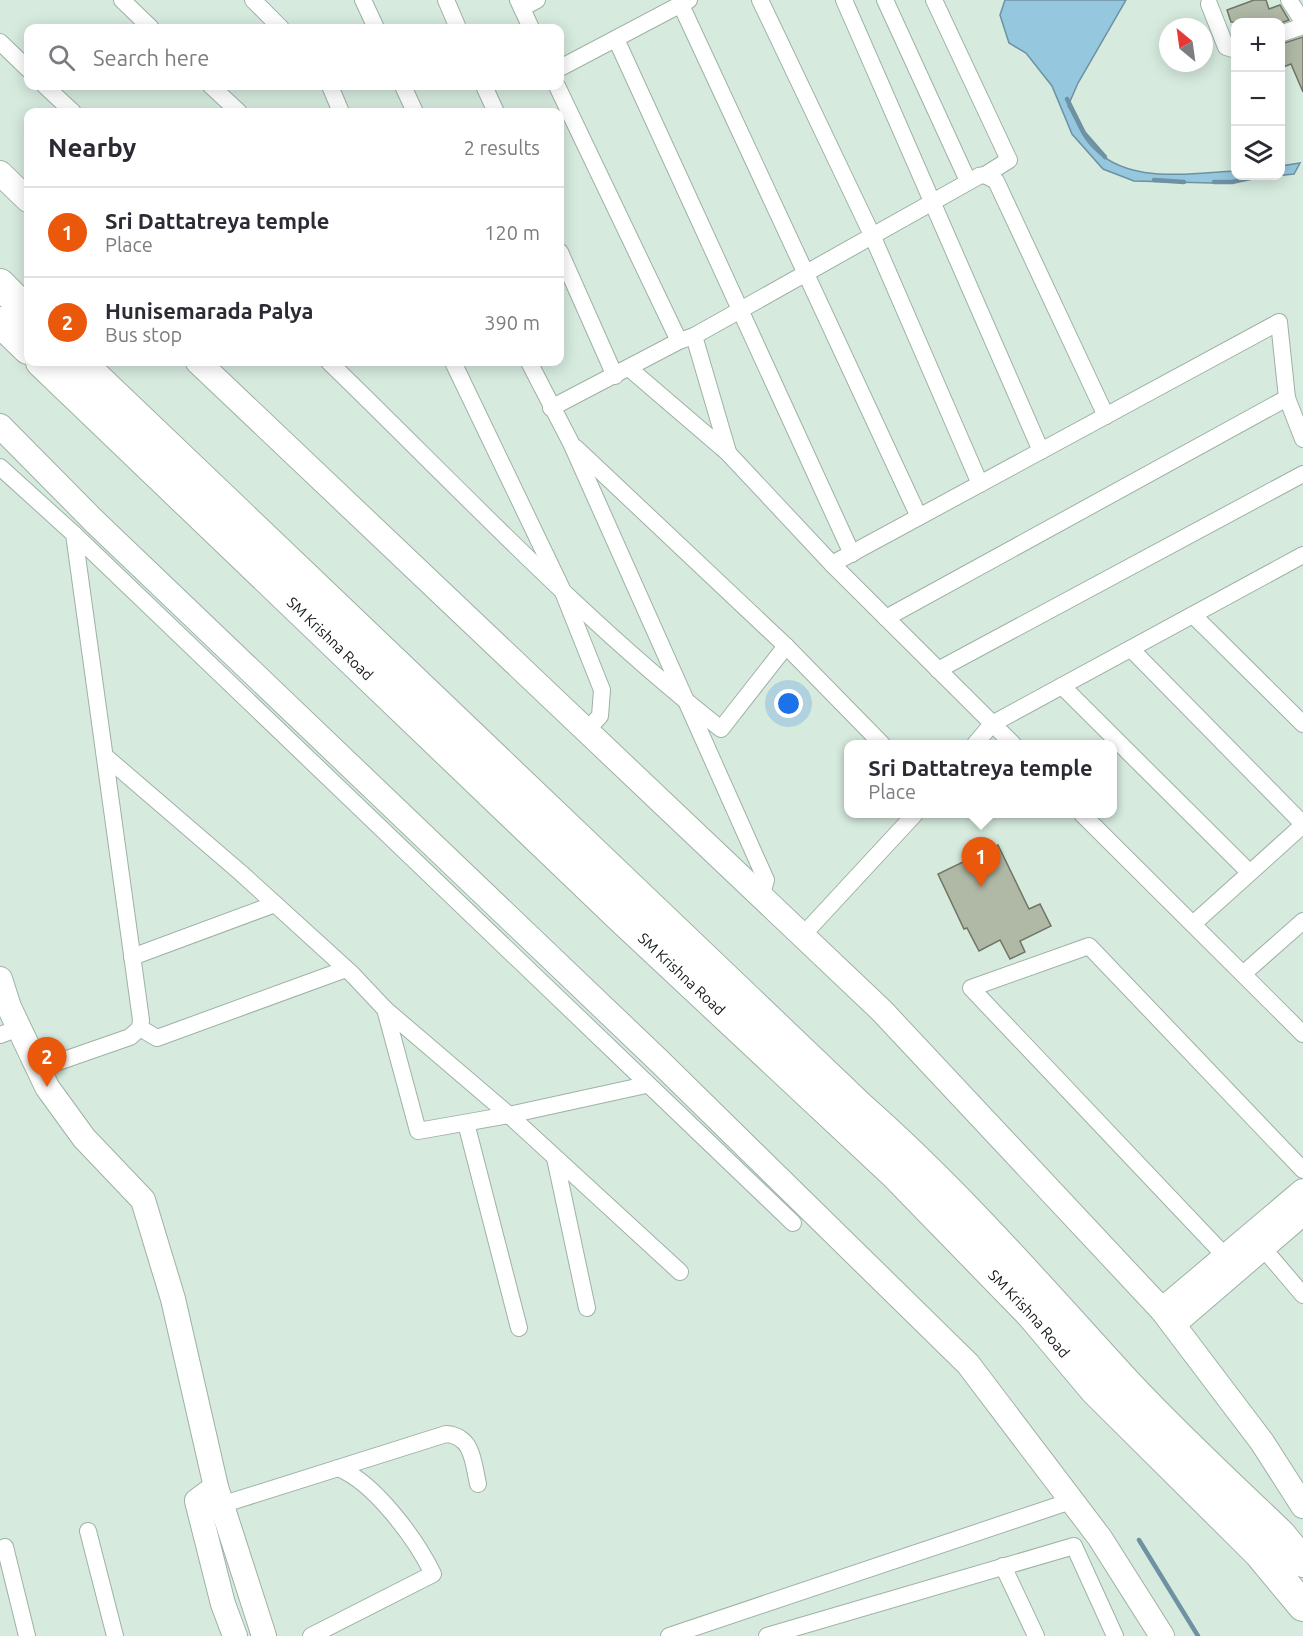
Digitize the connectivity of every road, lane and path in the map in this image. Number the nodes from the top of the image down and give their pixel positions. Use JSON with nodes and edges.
{"nodes":[{"id":1,"x":122,"y":0,"type":"edge"},
{"id":2,"x":253,"y":0,"type":"edge"},
{"id":3,"x":363,"y":0,"type":"edge"},
{"id":4,"x":446,"y":0,"type":"edge"},
{"id":5,"x":760,"y":0,"type":"edge"},
{"id":6,"x":844,"y":0,"type":"edge"},
{"id":7,"x":885,"y":0,"type":"edge"},
{"id":8,"x":934,"y":0,"type":"edge"},
{"id":9,"x":1289,"y":0,"type":"edge"},
{"id":10,"x":1212,"y":1,"type":"edge"},
{"id":11,"x":685,"y":2,"type":"edge"},
{"id":12,"x":526,"y":3,"type":"edge"},
{"id":13,"x":148,"y":24,"type":"edge"},
{"id":14,"x":277,"y":24,"type":"edge"},
{"id":15,"x":374,"y":24,"type":"edge"},
{"id":16,"x":456,"y":24,"type":"edge"},
{"id":17,"x":530,"y":24,"type":"edge"},
{"id":18,"x":1303,"y":24,"type":"edge"},
{"id":19,"x":1285,"y":32,"type":"edge"},
{"id":20,"x":616,"y":39,"type":"junction"},
{"id":21,"x":0,"y":42,"type":"edge"},
{"id":22,"x":1231,"y":48,"type":"edge"},
{"id":23,"x":24,"y":65,"type":"edge"},
{"id":24,"x":564,"y":66,"type":"edge"},
{"id":25,"x":49,"y":90,"type":"edge"},
{"id":26,"x":215,"y":90,"type":"edge"},
{"id":27,"x":332,"y":90,"type":"edge"},
{"id":28,"x":404,"y":90,"type":"edge"},
{"id":29,"x":486,"y":90,"type":"edge"},
{"id":30,"x":559,"y":90,"type":"edge"},
{"id":31,"x":69,"y":108,"type":"edge"},
{"id":32,"x":235,"y":108,"type":"edge"},
{"id":33,"x":339,"y":108,"type":"edge"},
{"id":34,"x":413,"y":108,"type":"edge"},
{"id":35,"x":494,"y":108,"type":"edge"},
{"id":36,"x":0,"y":173,"type":"edge"},
{"id":37,"x":985,"y":175,"type":"junction"},
{"id":38,"x":968,"y":182,"type":"junction"},
{"id":39,"x":24,"y":196,"type":"edge"},
{"id":40,"x":931,"y":202,"type":"junction"},
{"id":41,"x":872,"y":235,"type":"junction"},
{"id":42,"x":564,"y":260,"type":"edge"},
{"id":43,"x":805,"y":272,"type":"junction"},
{"id":44,"x":0,"y":285,"type":"edge"},
{"id":45,"x":24,"y":308,"type":"edge"},
{"id":46,"x":740,"y":309,"type":"junction"},
{"id":47,"x":0,"y":322,"type":"edge"},
{"id":48,"x":686,"y":338,"type":"junction"},
{"id":49,"x":24,"y":345,"type":"edge"},
{"id":50,"x":45,"y":366,"type":"edge"},
{"id":51,"x":85,"y":366,"type":"edge"},
{"id":52,"x":202,"y":366,"type":"edge"},
{"id":53,"x":333,"y":366,"type":"edge"},
{"id":54,"x":455,"y":366,"type":"edge"},
{"id":55,"x":531,"y":366,"type":"edge"},
{"id":56,"x":623,"y":372,"type":"junction"},
{"id":57,"x":1287,"y":398,"type":"junction"},
{"id":58,"x":551,"y":408,"type":"junction"},
{"id":59,"x":1106,"y":416,"type":"junction"},
{"id":60,"x":0,"y":426,"type":"edge"},
{"id":61,"x":1303,"y":439,"type":"edge"},
{"id":62,"x":571,"y":443,"type":"junction"},
{"id":63,"x":1041,"y":451,"type":"junction"},
{"id":64,"x":728,"y":453,"type":"junction"},
{"id":65,"x":0,"y":467,"type":"edge"},
{"id":66,"x":1303,"y":474,"type":"edge"},
{"id":67,"x":980,"y":484,"type":"junction"},
{"id":68,"x":919,"y":517,"type":"junction"},
{"id":69,"x":74,"y":534,"type":"junction"},
{"id":70,"x":852,"y":554,"type":"junction"},
{"id":71,"x":1303,"y":555,"type":"edge"},
{"id":72,"x":832,"y":564,"type":"junction"},
{"id":73,"x":561,"y":587,"type":"junction"},
{"id":74,"x":1193,"y":615,"type":"junction"},
{"id":75,"x":886,"y":618,"type":"junction"},
{"id":76,"x":786,"y":646,"type":"junction"},
{"id":77,"x":1131,"y":649,"type":"junction"},
{"id":78,"x":938,"y":670,"type":"junction"},
{"id":79,"x":1062,"y":686,"type":"junction"},
{"id":80,"x":683,"y":699,"type":"junction"},
{"id":81,"x":992,"y":724,"type":"junction"},
{"id":82,"x":1303,"y":724,"type":"edge"},
{"id":83,"x":586,"y":731,"type":"junction"},
{"id":84,"x":878,"y":740,"type":"edge"},
{"id":85,"x":978,"y":740,"type":"edge"},
{"id":86,"x":1009,"y":740,"type":"edge"},
{"id":87,"x":1116,"y":740,"type":"edge"},
{"id":88,"x":1117,"y":741,"type":"edge"},
{"id":89,"x":106,"y":757,"type":"junction"},
{"id":90,"x":910,"y":818,"type":"edge"},
{"id":91,"x":1087,"y":818,"type":"edge"},
{"id":92,"x":1303,"y":825,"type":"edge"},
{"id":93,"x":1249,"y":872,"type":"junction"},
{"id":94,"x":760,"y":897,"type":"junction"},
{"id":95,"x":275,"y":904,"type":"junction"},
{"id":96,"x":1303,"y":921,"type":"edge"},
{"id":97,"x":1193,"y":924,"type":"junction"},
{"id":98,"x":802,"y":936,"type":"junction"},
{"id":99,"x":132,"y":957,"type":"junction"},
{"id":100,"x":346,"y":969,"type":"junction"},
{"id":101,"x":1243,"y":974,"type":"junction"},
{"id":102,"x":0,"y":979,"type":"edge"},
{"id":103,"x":385,"y":1009,"type":"junction"},
{"id":104,"x":140,"y":1028,"type":"junction"},
{"id":105,"x":9,"y":1032,"type":"edge"},
{"id":106,"x":1303,"y":1034,"type":"edge"},
{"id":107,"x":38,"y":1069,"type":"junction"},
{"id":108,"x":646,"y":1085,"type":"junction"},
{"id":109,"x":509,"y":1115,"type":"junction"},
{"id":110,"x":854,"y":1118,"type":"junction"},
{"id":111,"x":466,"y":1123,"type":"junction"},
{"id":112,"x":555,"y":1158,"type":"junction"},
{"id":113,"x":1303,"y":1170,"type":"edge"},
{"id":114,"x":1303,"y":1191,"type":"edge"},
{"id":115,"x":1303,"y":1213,"type":"edge"},
{"id":116,"x":793,"y":1223,"type":"dead end"},
{"id":117,"x":1263,"y":1248,"type":"junction"},
{"id":118,"x":1226,"y":1257,"type":"junction"},
{"id":119,"x":680,"y":1272,"type":"dead end"},
{"id":120,"x":1303,"y":1295,"type":"edge"},
{"id":121,"x":587,"y":1308,"type":"dead end"},
{"id":122,"x":1168,"y":1317,"type":"junction"},
{"id":123,"x":519,"y":1328,"type":"dead end"},
{"id":124,"x":1068,"y":1338,"type":"junction"},
{"id":125,"x":338,"y":1468,"type":"junction"},
{"id":126,"x":478,"y":1484,"type":"dead end"},
{"id":127,"x":218,"y":1496,"type":"junction"},
{"id":128,"x":1071,"y":1501,"type":"junction"},
{"id":129,"x":1303,"y":1506,"type":"edge"},
{"id":130,"x":88,"y":1531,"type":"dead end"},
{"id":131,"x":5,"y":1547,"type":"dead end"},
{"id":132,"x":1303,"y":1562,"type":"edge"},
{"id":133,"x":1003,"y":1566,"type":"junction"},
{"id":134,"x":1303,"y":1606,"type":"edge"},
{"id":135,"x":27,"y":1636,"type":"edge"},
{"id":136,"x":115,"y":1636,"type":"edge"},
{"id":137,"x":235,"y":1636,"type":"edge"},
{"id":138,"x":264,"y":1636,"type":"edge"},
{"id":139,"x":311,"y":1636,"type":"edge"},
{"id":140,"x":669,"y":1636,"type":"edge"},
{"id":141,"x":767,"y":1636,"type":"edge"},
{"id":142,"x":1036,"y":1636,"type":"edge"},
{"id":143,"x":1115,"y":1636,"type":"edge"},
{"id":144,"x":1162,"y":1636,"type":"edge"}],
"edges":[{"from":1,"to":13,"type":"street"},
{"from":2,"to":14,"type":"street"},
{"from":3,"to":15,"type":"street"},
{"from":4,"to":16,"type":"street"},
{"from":5,"to":41,"type":"street"},
{"from":6,"to":40,"type":"street"},
{"from":7,"to":38,"type":"street"},
{"from":8,"to":37,"type":"street"},
{"from":9,"to":18,"type":"street"},
{"from":10,"to":22,"type":"street"},
{"from":11,"to":20,"type":"street"},
{"from":11,"to":43,"type":"street"},
{"from":12,"to":17,"type":"street"},
{"from":18,"to":19,"type":"street"},
{"from":20,"to":24,"type":"street"},
{"from":20,"to":46,"type":"street"},
{"from":21,"to":23,"type":"street"},
{"from":25,"to":31,"type":"street"},
{"from":26,"to":32,"type":"street"},
{"from":27,"to":33,"type":"street"},
{"from":28,"to":34,"type":"street"},
{"from":29,"to":35,"type":"street"},
{"from":30,"to":48,"type":"street"},
{"from":36,"to":39,"type":"street"},
{"from":37,"to":38,"type":"street"},
{"from":37,"to":59,"type":"street"},
{"from":38,"to":40,"type":"street"},
{"from":40,"to":41,"type":"street"},
{"from":40,"to":63,"type":"street"},
{"from":41,"to":43,"type":"street"},
{"from":41,"to":67,"type":"street"},
{"from":42,"to":56,"type":"street"},
{"from":43,"to":46,"type":"street"},
{"from":43,"to":68,"type":"street"},
{"from":44,"to":45,"type":"highway"},
{"from":46,"to":48,"type":"street"},
{"from":46,"to":70,"type":"street"},
{"from":47,"to":49,"type":"highway"},
{"from":48,"to":56,"type":"street"},
{"from":48,"to":64,"type":"street"},
{"from":50,"to":110,"type":"highway","name":"SM Krishna Road"},
{"from":51,"to":110,"type":"highway","name":"SM Krishna Road"},
{"from":52,"to":83,"type":"street"},
{"from":53,"to":73,"type":"street"},
{"from":54,"to":73,"type":"street"},
{"from":55,"to":58,"type":"street"},
{"from":56,"to":58,"type":"street"},
{"from":56,"to":64,"type":"street"},
{"from":57,"to":59,"type":"street"},
{"from":57,"to":61,"type":"street"},
{"from":57,"to":75,"type":"street"},
{"from":58,"to":62,"type":"street"},
{"from":59,"to":63,"type":"street"},
{"from":60,"to":128,"type":"street"},
{"from":62,"to":76,"type":"street"},
{"from":62,"to":80,"type":"street"},
{"from":63,"to":67,"type":"street"},
{"from":64,"to":72,"type":"street"},
{"from":65,"to":69,"type":"street"},
{"from":66,"to":78,"type":"street"},
{"from":67,"to":68,"type":"street"},
{"from":68,"to":70,"type":"street"},
{"from":69,"to":89,"type":"street"},
{"from":69,"to":108,"type":"street"},
{"from":70,"to":72,"type":"street"},
{"from":71,"to":74,"type":"street"},
{"from":72,"to":75,"type":"street"},
{"from":73,"to":80,"type":"street"},
{"from":73,"to":83,"type":"street"},
{"from":74,"to":77,"type":"street"},
{"from":74,"to":82,"type":"street"},
{"from":75,"to":78,"type":"street"},
{"from":76,"to":80,"type":"street"},
{"from":76,"to":84,"type":"street"},
{"from":77,"to":79,"type":"street"},
{"from":77,"to":92,"type":"street"},
{"from":78,"to":81,"type":"street"},
{"from":79,"to":81,"type":"street"},
{"from":79,"to":87,"type":"street"},
{"from":80,"to":94,"type":"street"},
{"from":81,"to":85,"type":"street"},
{"from":81,"to":86,"type":"street"},
{"from":83,"to":94,"type":"street"},
{"from":88,"to":93,"type":"street"},
{"from":89,"to":95,"type":"street"},
{"from":89,"to":99,"type":"street"},
{"from":90,"to":98,"type":"street"},
{"from":91,"to":97,"type":"street"},
{"from":92,"to":93,"type":"street"},
{"from":93,"to":97,"type":"street"},
{"from":94,"to":98,"type":"street"},
{"from":95,"to":99,"type":"street"},
{"from":95,"to":100,"type":"street"},
{"from":96,"to":101,"type":"street"},
{"from":97,"to":101,"type":"street"},
{"from":98,"to":122,"type":"street"},
{"from":99,"to":104,"type":"street"},
{"from":100,"to":103,"type":"street"},
{"from":100,"to":104,"type":"street"},
{"from":101,"to":106,"type":"street"},
{"from":102,"to":105,"type":"street"},
{"from":103,"to":109,"type":"street"},
{"from":103,"to":111,"type":"street"},
{"from":104,"to":107,"type":"street"},
{"from":105,"to":107,"type":"street"},
{"from":107,"to":127,"type":"street"},
{"from":108,"to":109,"type":"street"},
{"from":108,"to":116,"type":"street"},
{"from":109,"to":111,"type":"street"},
{"from":109,"to":112,"type":"street"},
{"from":110,"to":124,"type":"highway","name":"SM Krishna Road"},
{"from":111,"to":123,"type":"street"},
{"from":112,"to":119,"type":"street"},
{"from":112,"to":121,"type":"street"},
{"from":113,"to":118,"type":"street"},
{"from":114,"to":118,"type":"street"},
{"from":115,"to":117,"type":"street"},
{"from":117,"to":120,"type":"street"},
{"from":117,"to":122,"type":"street"},
{"from":118,"to":122,"type":"street"},
{"from":122,"to":129,"type":"street"},
{"from":124,"to":132,"type":"highway","name":"SM Krishna Road"},
{"from":124,"to":134,"type":"highway","name":"SM Krishna Road"},
{"from":125,"to":126,"type":"street"},
{"from":125,"to":127,"type":"street"},
{"from":125,"to":139,"type":"street"},
{"from":127,"to":137,"type":"street"},
{"from":127,"to":138,"type":"street"},
{"from":128,"to":140,"type":"street"},
{"from":128,"to":144,"type":"street"},
{"from":130,"to":136,"type":"street"},
{"from":131,"to":135,"type":"street"},
{"from":133,"to":141,"type":"street"},
{"from":133,"to":142,"type":"street"},
{"from":133,"to":143,"type":"street"}]}
